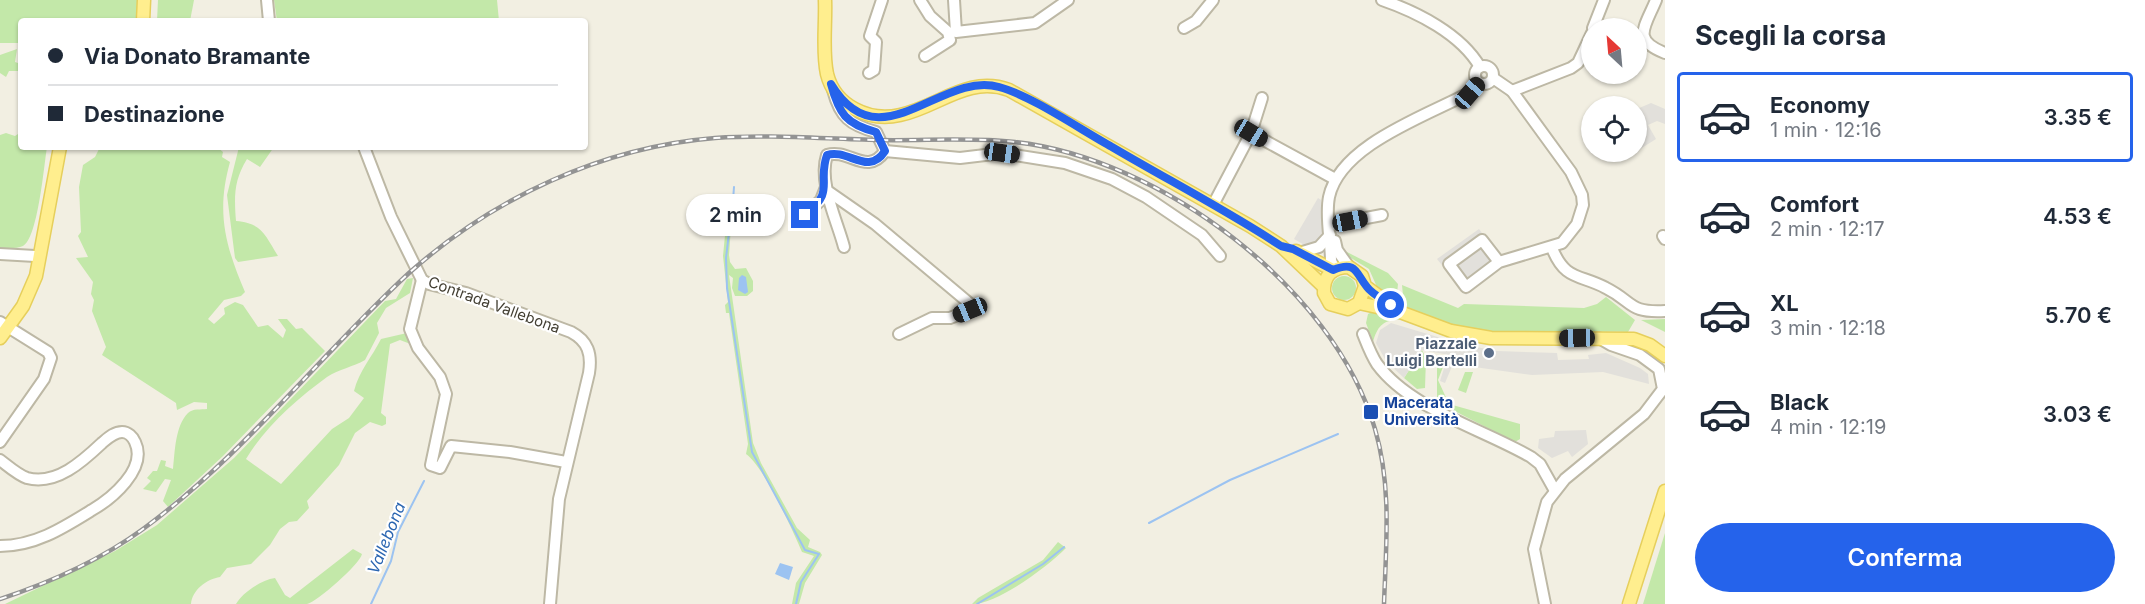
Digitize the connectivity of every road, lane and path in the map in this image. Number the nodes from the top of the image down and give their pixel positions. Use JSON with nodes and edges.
{"nodes":[{"id":1,"x":144,"y":0,"type":"edge"},
{"id":2,"x":150,"y":0,"type":"edge"},
{"id":3,"x":267,"y":0,"type":"edge"},
{"id":4,"x":825,"y":0,"type":"edge"},
{"id":5,"x":882,"y":0,"type":"edge"},
{"id":6,"x":920,"y":0,"type":"edge"},
{"id":7,"x":954,"y":0,"type":"edge"},
{"id":8,"x":1068,"y":0,"type":"edge"},
{"id":9,"x":1213,"y":0,"type":"edge"},
{"id":10,"x":1382,"y":0,"type":"edge"},
{"id":11,"x":1604,"y":0,"type":"edge"},
{"id":12,"x":1656,"y":0,"type":"edge"},
{"id":13,"x":143,"y":18,"type":"edge"},
{"id":14,"x":149,"y":18,"type":"edge"},
{"id":15,"x":269,"y":18,"type":"edge"},
{"id":16,"x":1597,"y":18,"type":"edge"},
{"id":17,"x":1184,"y":28,"type":"dead end"},
{"id":18,"x":1665,"y":53,"type":"edge"},
{"id":19,"x":925,"y":56,"type":"dead end"},
{"id":20,"x":1581,"y":57,"type":"edge"},
{"id":21,"x":1480,"y":67,"type":"junction"},
{"id":22,"x":869,"y":74,"type":"dead end"},
{"id":23,"x":1493,"y":78,"type":"junction"},
{"id":24,"x":1478,"y":83,"type":"junction"},
{"id":25,"x":831,"y":84,"type":"junction"},
{"id":26,"x":1512,"y":91,"type":"junction"},
{"id":27,"x":1262,"y":98,"type":"dead end"},
{"id":28,"x":1251,"y":133,"type":"junction"},
{"id":29,"x":54,"y":150,"type":"edge"},
{"id":30,"x":59,"y":150,"type":"edge"},
{"id":31,"x":365,"y":150,"type":"edge"},
{"id":32,"x":885,"y":151,"type":"junction"},
{"id":33,"x":1335,"y":179,"type":"junction"},
{"id":34,"x":827,"y":190,"type":"junction"},
{"id":35,"x":1214,"y":205,"type":"junction"},
{"id":36,"x":805,"y":215,"type":"dead end"},
{"id":37,"x":1382,"y":215,"type":"dead end"},
{"id":38,"x":1330,"y":230,"type":"junction"},
{"id":39,"x":844,"y":246,"type":"dead end"},
{"id":40,"x":1281,"y":246,"type":"junction"},
{"id":41,"x":1552,"y":248,"type":"junction"},
{"id":42,"x":1299,"y":253,"type":"junction"},
{"id":43,"x":0,"y":254,"type":"edge"},
{"id":44,"x":38,"y":255,"type":"junction"},
{"id":45,"x":1220,"y":256,"type":"dead end"},
{"id":46,"x":1499,"y":262,"type":"junction"},
{"id":47,"x":1348,"y":267,"type":"junction"},
{"id":48,"x":1334,"y":270,"type":"junction"},
{"id":49,"x":422,"y":280,"type":"junction"},
{"id":50,"x":1323,"y":286,"type":"junction"},
{"id":51,"x":1365,"y":286,"type":"junction"},
{"id":52,"x":1359,"y":303,"type":"junction"},
{"id":53,"x":1665,"y":311,"type":"edge"},
{"id":54,"x":1400,"y":312,"type":"junction"},
{"id":55,"x":4,"y":324,"type":"edge"},
{"id":56,"x":899,"y":333,"type":"dead end"},
{"id":57,"x":1363,"y":334,"type":"dead end"},
{"id":58,"x":0,"y":338,"type":"edge"},
{"id":59,"x":1599,"y":338,"type":"junction"},
{"id":60,"x":1665,"y":356,"type":"edge"},
{"id":61,"x":0,"y":442,"type":"edge"},
{"id":62,"x":0,"y":460,"type":"edge"},
{"id":63,"x":566,"y":462,"type":"junction"},
{"id":64,"x":1554,"y":489,"type":"junction"},
{"id":65,"x":1665,"y":491,"type":"edge"},
{"id":66,"x":0,"y":546,"type":"edge"},
{"id":67,"x":550,"y":604,"type":"edge"},
{"id":68,"x":1545,"y":604,"type":"edge"},
{"id":69,"x":1629,"y":604,"type":"edge"}],
"edges":[{"from":1,"to":13,"type":"main road"},
{"from":2,"to":14,"type":"main road"},
{"from":3,"to":15,"type":"street"},
{"from":4,"to":25,"type":"main road"},
{"from":5,"to":22,"type":"street"},
{"from":6,"to":19,"type":"street"},
{"from":7,"to":8,"type":"street"},
{"from":9,"to":17,"type":"street"},
{"from":10,"to":21,"type":"street"},
{"from":11,"to":16,"type":"street"},
{"from":12,"to":18,"type":"street"},
{"from":20,"to":26,"type":"street"},
{"from":21,"to":23,"type":"street"},
{"from":21,"to":24,"type":"street"},
{"from":23,"to":24,"type":"street"},
{"from":23,"to":26,"type":"street"},
{"from":24,"to":33,"type":"street"},
{"from":25,"to":32,"type":"street"},
{"from":25,"to":35,"type":"main road"},
{"from":26,"to":41,"type":"street"},
{"from":27,"to":28,"type":"street"},
{"from":28,"to":33,"type":"street"},
{"from":28,"to":35,"type":"street"},
{"from":29,"to":44,"type":"main road"},
{"from":30,"to":44,"type":"main road"},
{"from":31,"to":49,"type":"street","name":"Contrada Vallebona"},
{"from":32,"to":34,"type":"street"},
{"from":32,"to":45,"type":"street"},
{"from":33,"to":38,"type":"street"},
{"from":34,"to":36,"type":"street"},
{"from":34,"to":39,"type":"street"},
{"from":34,"to":56,"type":"street"},
{"from":35,"to":40,"type":"main road"},
{"from":37,"to":38,"type":"street"},
{"from":38,"to":42,"type":"street"},
{"from":38,"to":47,"type":"street"},
{"from":38,"to":48,"type":"street"},
{"from":40,"to":42,"type":"main road"},
{"from":40,"to":50,"type":"main road"},
{"from":41,"to":46,"type":"street"},
{"from":41,"to":53,"type":"street"},
{"from":42,"to":48,"type":"main road"},
{"from":43,"to":44,"type":"street"},
{"from":44,"to":55,"type":"main road"},
{"from":44,"to":55,"type":"main road"},
{"from":46,"to":46,"type":"street"},
{"from":47,"to":48,"type":"main road"},
{"from":47,"to":51,"type":"main road"},
{"from":48,"to":50,"type":"main road"},
{"from":49,"to":63,"type":"street","name":"Contrada Vallebona"},
{"from":49,"to":63,"type":"street"},
{"from":50,"to":52,"type":"main road"},
{"from":51,"to":52,"type":"main road"},
{"from":51,"to":54,"type":"main road"},
{"from":52,"to":54,"type":"main road"},
{"from":54,"to":59,"type":"main road"},
{"from":55,"to":58,"type":"main road"},
{"from":55,"to":61,"type":"street"},
{"from":57,"to":64,"type":"street"},
{"from":59,"to":60,"type":"main road"},
{"from":59,"to":64,"type":"street"},
{"from":62,"to":66,"type":"street"},
{"from":63,"to":67,"type":"street","name":"Contrada Vallebona"},
{"from":64,"to":68,"type":"street"},
{"from":65,"to":69,"type":"main road"}]}
